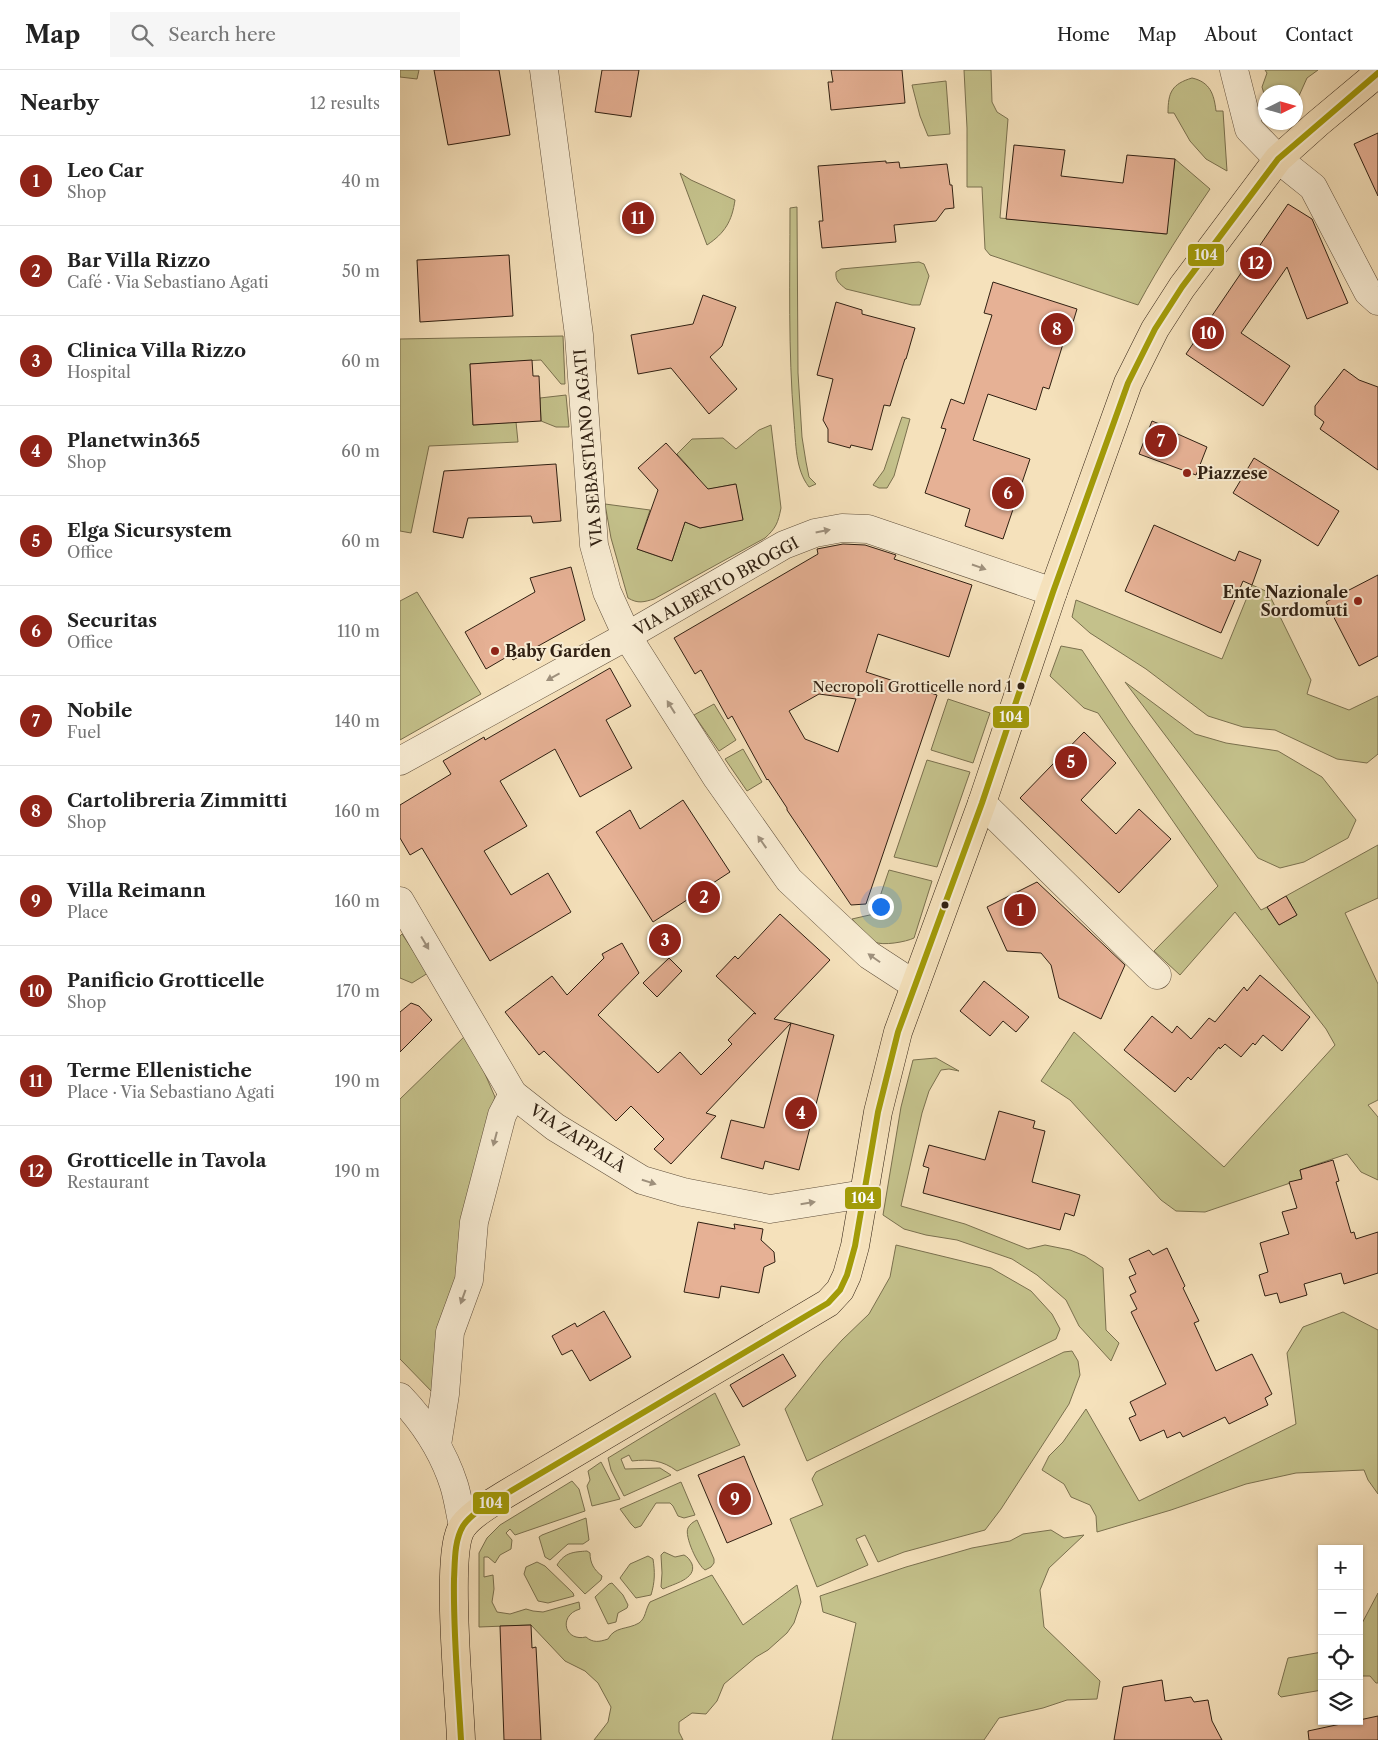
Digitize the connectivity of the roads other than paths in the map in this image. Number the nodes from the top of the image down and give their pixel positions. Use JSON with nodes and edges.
{"nodes":[{"id":1,"x":544,"y":70,"type":"edge"},
{"id":2,"x":1234,"y":70,"type":"edge"},
{"id":3,"x":1378,"y":73,"type":"edge"},
{"id":4,"x":1278,"y":159,"type":"junction"},
{"id":5,"x":1378,"y":302,"type":"edge"},
{"id":6,"x":1053,"y":592,"type":"junction"},
{"id":7,"x":627,"y":636,"type":"junction"},
{"id":8,"x":400,"y":761,"type":"edge"},
{"id":9,"x":982,"y":803,"type":"junction"},
{"id":10,"x":400,"y":901,"type":"edge"},
{"id":11,"x":1157,"y":975,"type":"dead end"},
{"id":12,"x":915,"y":985,"type":"junction"},
{"id":13,"x":513,"y":1094,"type":"junction"},
{"id":14,"x":864,"y":1194,"type":"junction"},
{"id":15,"x":400,"y":1397,"type":"edge"},
{"id":16,"x":437,"y":1445,"type":"junction"},
{"id":17,"x":463,"y":1526,"type":"junction"},
{"id":18,"x":455,"y":1630,"type":"junction"},
{"id":19,"x":447,"y":1740,"type":"edge"},
{"id":20,"x":462,"y":1740,"type":"edge"}],
"edges":[{"from":1,"to":7,"type":"street","name":"VIA SEBASTIANO AGATI"},
{"from":2,"to":4,"type":"street"},
{"from":3,"to":4,"type":"main road"},
{"from":4,"to":5,"type":"street"},
{"from":4,"to":6,"type":"main road"},
{"from":7,"to":6,"type":"street","name":"VIA ALBERTO BROGGI","one_way":true},
{"from":6,"to":9,"type":"main road"},
{"from":7,"to":8,"type":"street","name":"VIA ALBERTO BROGGI","one_way":true},
{"from":12,"to":7,"type":"street","name":"VIA SEBASTIANO AGATI","one_way":true},
{"from":9,"to":11,"type":"street"},
{"from":9,"to":12,"type":"main road"},
{"from":10,"to":13,"type":"street","name":"VIA ZAPPALÀ","one_way":true},
{"from":12,"to":14,"type":"main road"},
{"from":13,"to":14,"type":"street","name":"VIA ZAPPALÀ","one_way":true},
{"from":13,"to":16,"type":"street","one_way":true},
{"from":14,"to":17,"type":"main road"},
{"from":15,"to":16,"type":"street"},
{"from":16,"to":17,"type":"street"},
{"from":17,"to":18,"type":"main road"},
{"from":18,"to":19,"type":"main road"},
{"from":18,"to":20,"type":"main road"}]}
